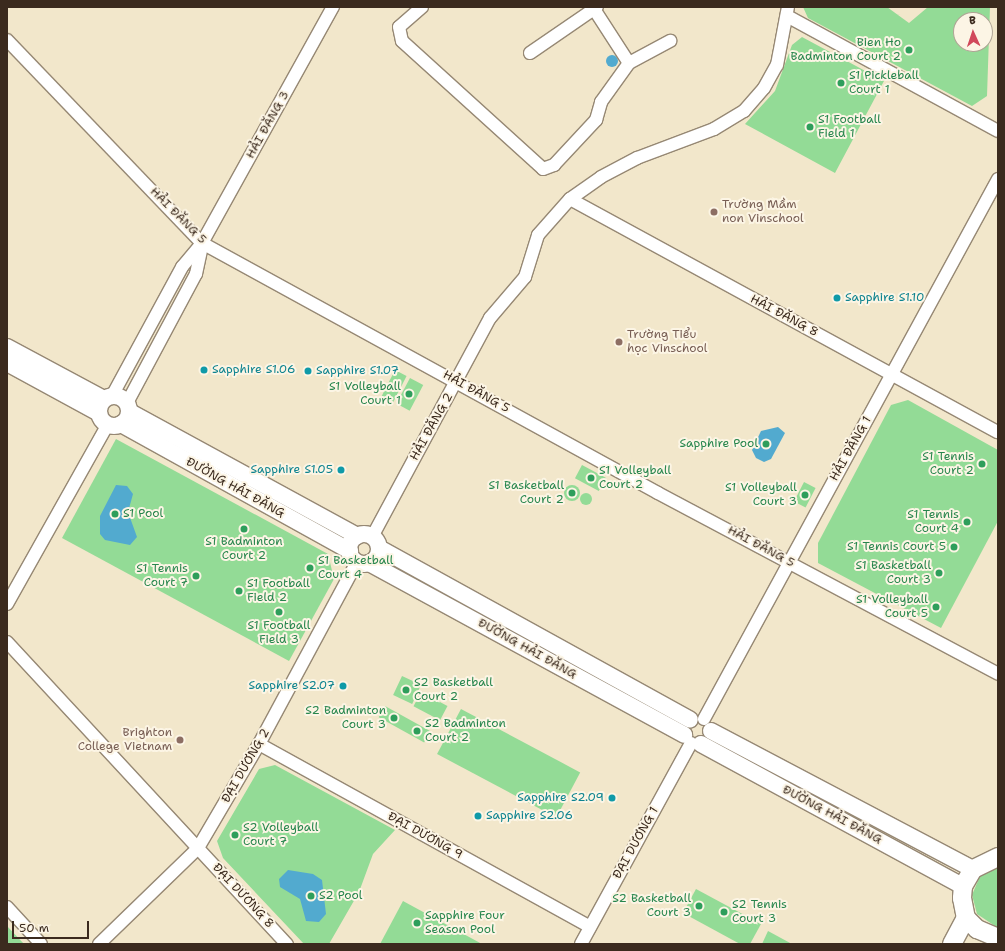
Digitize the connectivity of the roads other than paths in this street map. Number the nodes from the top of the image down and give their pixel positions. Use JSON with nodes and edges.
{"nodes":[{"id":1,"x":333,"y":7,"type":"edge"},
{"id":2,"x":422,"y":7,"type":"edge"},
{"id":3,"x":596,"y":8,"type":"edge"},
{"id":4,"x":788,"y":12,"type":"edge"},
{"id":5,"x":7,"y":40,"type":"edge"},
{"id":6,"x":670,"y":41,"type":"dead end"},
{"id":7,"x":530,"y":53,"type":"dead end"},
{"id":8,"x":629,"y":63,"type":"junction"},
{"id":9,"x":998,"y":131,"type":"edge"},
{"id":10,"x":998,"y":179,"type":"edge"},
{"id":11,"x":570,"y":199,"type":"junction"},
{"id":12,"x":202,"y":243,"type":"junction"},
{"id":13,"x":7,"y":347,"type":"edge"},
{"id":14,"x":7,"y":363,"type":"edge"},
{"id":15,"x":893,"y":374,"type":"junction"},
{"id":16,"x":456,"y":381,"type":"junction"},
{"id":17,"x":114,"y":410,"type":"junction"},
{"id":18,"x":998,"y":432,"type":"edge"},
{"id":19,"x":369,"y":540,"type":"junction"},
{"id":20,"x":359,"y":559,"type":"junction"},
{"id":21,"x":790,"y":562,"type":"junction"},
{"id":22,"x":7,"y":604,"type":"edge"},
{"id":23,"x":7,"y":642,"type":"edge"},
{"id":24,"x":998,"y":674,"type":"edge"},
{"id":25,"x":697,"y":732,"type":"junction"},
{"id":26,"x":259,"y":744,"type":"junction"},
{"id":27,"x":198,"y":848,"type":"junction"},
{"id":28,"x":998,"y":857,"type":"edge"},
{"id":29,"x":973,"y":869,"type":"junction"},
{"id":30,"x":963,"y":886,"type":"junction"},
{"id":31,"x":7,"y":907,"type":"edge"},
{"id":32,"x":966,"y":918,"type":"junction"},
{"id":33,"x":590,"y":927,"type":"junction"},
{"id":34,"x":998,"y":938,"type":"edge"},
{"id":35,"x":41,"y":944,"type":"edge"},
{"id":36,"x":99,"y":944,"type":"edge"},
{"id":37,"x":287,"y":944,"type":"edge"},
{"id":38,"x":581,"y":944,"type":"edge"},
{"id":39,"x":952,"y":944,"type":"edge"}],
"edges":[{"from":1,"to":12,"type":"street","name":"HẢI ĐĂNG 3"},
{"from":2,"to":8,"type":"street"},
{"from":3,"to":7,"type":"street"},
{"from":3,"to":8,"type":"street"},
{"from":4,"to":9,"type":"street"},
{"from":4,"to":11,"type":"street","name":"HẢI ĐĂNG 2"},
{"from":5,"to":12,"type":"street","name":"HẢI ĐĂNG 5"},
{"from":6,"to":8,"type":"street"},
{"from":10,"to":15,"type":"street","name":"HẢI ĐĂNG 1"},
{"from":11,"to":15,"type":"street","name":"HẢI ĐĂNG 8"},
{"from":11,"to":16,"type":"street","name":"HẢI ĐĂNG 2"},
{"from":12,"to":16,"type":"street","name":"HẢI ĐĂNG 5"},
{"from":12,"to":17,"type":"street","name":"HẢI ĐĂNG 3"},
{"from":12,"to":17,"type":"street","name":"HẢI ĐĂNG 3"},
{"from":13,"to":17,"type":"street","name":"ĐƯỜNG HẢI ĐĂNG"},
{"from":14,"to":17,"type":"street","name":"ĐƯỜNG HẢI ĐĂNG"},
{"from":15,"to":18,"type":"street","name":"HẢI ĐĂNG 8"},
{"from":15,"to":21,"type":"street","name":"HẢI ĐĂNG 1"},
{"from":16,"to":19,"type":"street","name":"HẢI ĐĂNG 2"},
{"from":16,"to":21,"type":"street","name":"HẢI ĐĂNG 5"},
{"from":17,"to":19,"type":"street","name":"ĐƯỜNG HẢI ĐĂNG"},
{"from":17,"to":20,"type":"street","name":"ĐƯỜNG HẢI ĐĂNG"},
{"from":17,"to":22,"type":"street"},
{"from":19,"to":20,"type":"street"},
{"from":19,"to":20,"type":"street"},
{"from":19,"to":25,"type":"street","name":"ĐƯỜNG HẢI ĐĂNG"},
{"from":20,"to":25,"type":"street","name":"ĐƯỜNG HẢI ĐĂNG"},
{"from":20,"to":26,"type":"street","name":"ĐẠI DƯƠNG 2"},
{"from":21,"to":24,"type":"street","name":"HẢI ĐĂNG 5"},
{"from":21,"to":25,"type":"street","name":"HẢI ĐĂNG 1"},
{"from":23,"to":27,"type":"street","name":"ĐẠI DƯƠNG 8"},
{"from":25,"to":29,"type":"street","name":"ĐƯỜNG HẢI ĐĂNG"},
{"from":25,"to":30,"type":"street","name":"ĐƯỜNG HẢI ĐĂNG"},
{"from":25,"to":33,"type":"street","name":"ĐẠI DƯƠNG 1"},
{"from":26,"to":27,"type":"street","name":"ĐẠI DƯƠNG 2"},
{"from":26,"to":33,"type":"street","name":"ĐẠI DƯƠNG 9"},
{"from":27,"to":36,"type":"street","name":"ĐẠI DƯƠNG 2"},
{"from":27,"to":37,"type":"street","name":"ĐẠI DƯƠNG 8"},
{"from":28,"to":29,"type":"main road"},
{"from":29,"to":30,"type":"main road"},
{"from":30,"to":32,"type":"main road"},
{"from":31,"to":35,"type":"street"},
{"from":32,"to":34,"type":"main road"},
{"from":32,"to":39,"type":"main road"},
{"from":33,"to":38,"type":"street","name":"ĐẠI DƯƠNG 1"}]}
